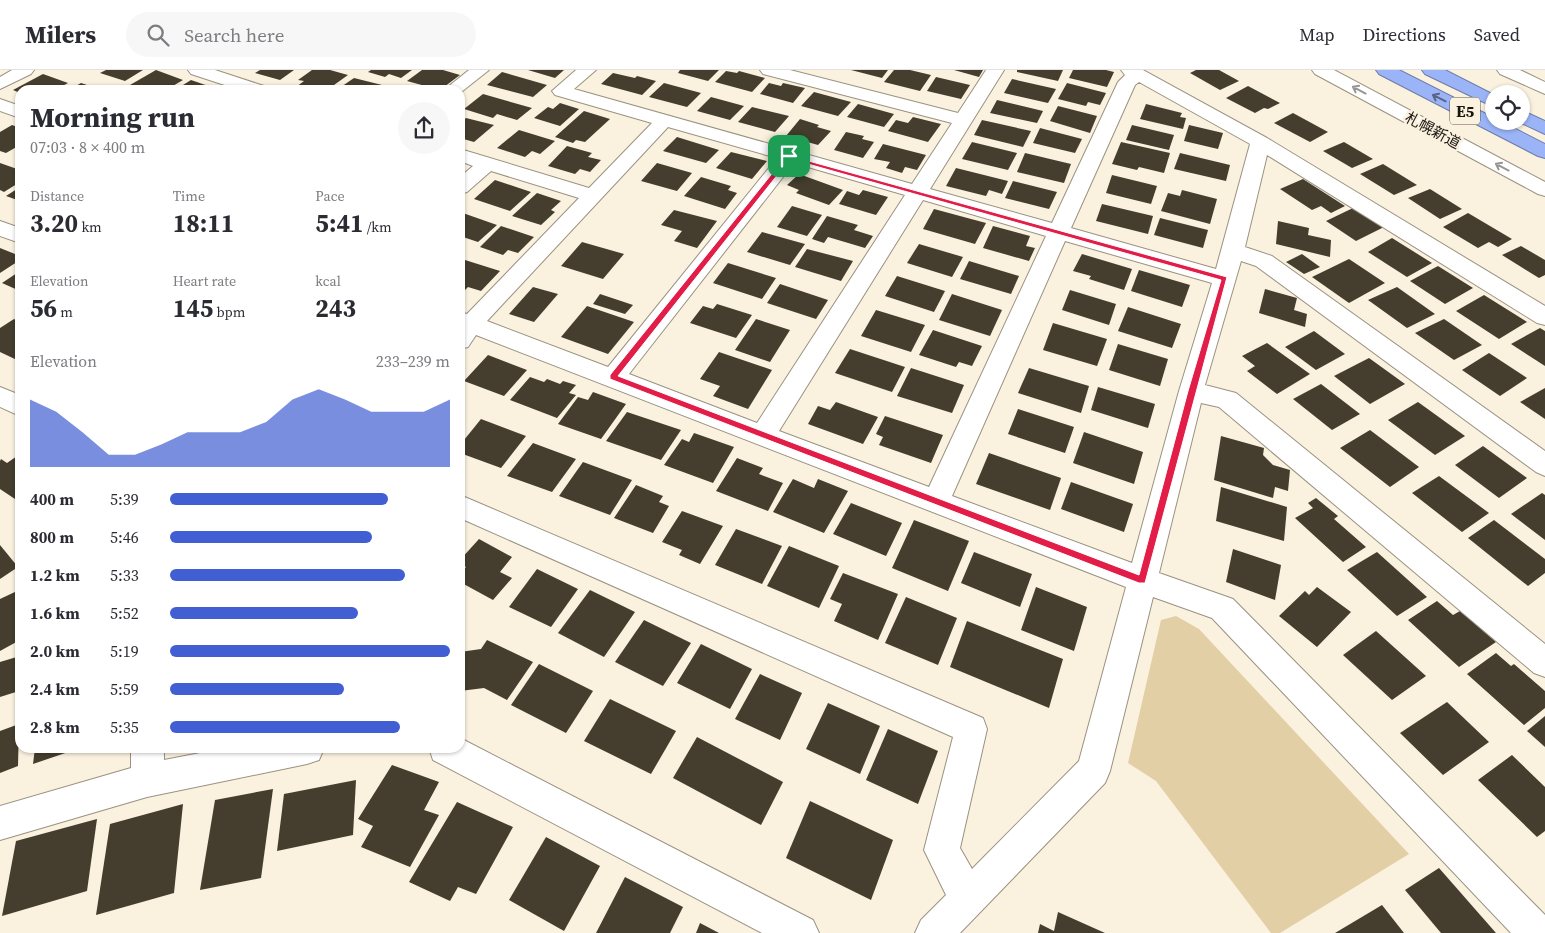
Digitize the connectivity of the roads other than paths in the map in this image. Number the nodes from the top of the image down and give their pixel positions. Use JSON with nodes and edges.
{"nodes":[{"id":1,"x":25,"y":70,"type":"edge"},
{"id":2,"x":197,"y":70,"type":"edge"},
{"id":3,"x":479,"y":70,"type":"edge"},
{"id":4,"x":587,"y":70,"type":"edge"},
{"id":5,"x":769,"y":70,"type":"edge"},
{"id":6,"x":995,"y":70,"type":"edge"},
{"id":7,"x":1321,"y":70,"type":"edge"},
{"id":8,"x":1385,"y":70,"type":"edge"},
{"id":9,"x":1430,"y":70,"type":"edge"},
{"id":10,"x":1506,"y":70,"type":"edge"},
{"id":11,"x":1134,"y":72,"type":"edge"},
{"id":12,"x":0,"y":84,"type":"edge"},
{"id":13,"x":243,"y":85,"type":"edge"},
{"id":14,"x":460,"y":85,"type":"edge"},
{"id":15,"x":1545,"y":89,"type":"edge"},
{"id":16,"x":1485,"y":98,"type":"edge"},
{"id":17,"x":0,"y":104,"type":"edge"},
{"id":18,"x":15,"y":110,"type":"edge"},
{"id":19,"x":963,"y":120,"type":"junction"},
{"id":20,"x":1530,"y":120,"type":"edge"},
{"id":21,"x":664,"y":121,"type":"junction"},
{"id":22,"x":1545,"y":128,"type":"edge"},
{"id":23,"x":1260,"y":142,"type":"junction"},
{"id":24,"x":1545,"y":152,"type":"edge"},
{"id":25,"x":789,"y":156,"type":"junction"},
{"id":26,"x":465,"y":157,"type":"edge"},
{"id":27,"x":487,"y":164,"type":"junction"},
{"id":28,"x":465,"y":184,"type":"edge"},
{"id":29,"x":1545,"y":190,"type":"edge"},
{"id":30,"x":918,"y":193,"type":"junction"},
{"id":31,"x":593,"y":196,"type":"junction"},
{"id":32,"x":0,"y":228,"type":"edge"},
{"id":33,"x":1057,"y":233,"type":"junction"},
{"id":34,"x":15,"y":234,"type":"edge"},
{"id":35,"x":1233,"y":251,"type":"junction"},
{"id":36,"x":1224,"y":279,"type":"junction"},
{"id":37,"x":1545,"y":317,"type":"edge"},
{"id":38,"x":465,"y":327,"type":"edge"},
{"id":39,"x":465,"y":328,"type":"edge"},
{"id":40,"x":613,"y":377,"type":"junction"},
{"id":41,"x":1191,"y":391,"type":"junction"},
{"id":42,"x":0,"y":396,"type":"edge"},
{"id":43,"x":15,"y":404,"type":"edge"},
{"id":44,"x":763,"y":435,"type":"junction"},
{"id":45,"x":1545,"y":465,"type":"edge"},
{"id":46,"x":936,"y":501,"type":"junction"},
{"id":47,"x":465,"y":508,"type":"edge"},
{"id":48,"x":1142,"y":580,"type":"junction"},
{"id":49,"x":1545,"y":663,"type":"edge"},
{"id":50,"x":148,"y":753,"type":"edge"},
{"id":51,"x":282,"y":753,"type":"edge"},
{"id":52,"x":455,"y":753,"type":"edge"},
{"id":53,"x":147,"y":780,"type":"junction"},
{"id":54,"x":0,"y":823,"type":"edge"},
{"id":55,"x":968,"y":900,"type":"junction"},
{"id":56,"x":800,"y":933,"type":"edge"},
{"id":57,"x":934,"y":933,"type":"edge"},
{"id":58,"x":1537,"y":933,"type":"edge"}],
"edges":[{"from":1,"to":12,"type":"street"},
{"from":2,"to":13,"type":"street"},
{"from":3,"to":14,"type":"street"},
{"from":4,"to":21,"type":"street"},
{"from":5,"to":19,"type":"street"},
{"from":6,"to":19,"type":"street"},
{"from":29,"to":7,"type":"street","name":"札幌新道","one_way":true},
{"from":24,"to":8,"type":"highway","number":"E5","one_way":true},
{"from":9,"to":16,"type":"highway","number":"E5"},
{"from":10,"to":15,"type":"street"},
{"from":11,"to":23,"type":"street"},
{"from":11,"to":33,"type":"street"},
{"from":17,"to":18,"type":"street"},
{"from":19,"to":30,"type":"street"},
{"from":20,"to":22,"type":"highway"},
{"from":21,"to":25,"type":"street"},
{"from":21,"to":31,"type":"street"},
{"from":23,"to":35,"type":"street"},
{"from":23,"to":37,"type":"street"},
{"from":25,"to":30,"type":"street"},
{"from":25,"to":40,"type":"street"},
{"from":26,"to":27,"type":"street"},
{"from":27,"to":28,"type":"street"},
{"from":27,"to":31,"type":"street"},
{"from":30,"to":33,"type":"street"},
{"from":30,"to":44,"type":"street"},
{"from":31,"to":38,"type":"street"},
{"from":32,"to":34,"type":"street"},
{"from":33,"to":36,"type":"street"},
{"from":33,"to":46,"type":"street"},
{"from":35,"to":36,"type":"street"},
{"from":35,"to":45,"type":"street"},
{"from":36,"to":41,"type":"street"},
{"from":39,"to":40,"type":"street"},
{"from":40,"to":44,"type":"street"},
{"from":41,"to":48,"type":"street"},
{"from":41,"to":49,"type":"street"},
{"from":42,"to":43,"type":"street"},
{"from":44,"to":46,"type":"street"},
{"from":46,"to":48,"type":"street"},
{"from":47,"to":55,"type":"street"},
{"from":48,"to":55,"type":"street"},
{"from":48,"to":58,"type":"street"},
{"from":50,"to":53,"type":"street"},
{"from":51,"to":53,"type":"street"},
{"from":52,"to":56,"type":"street"},
{"from":53,"to":54,"type":"street"},
{"from":55,"to":57,"type":"street"}]}
